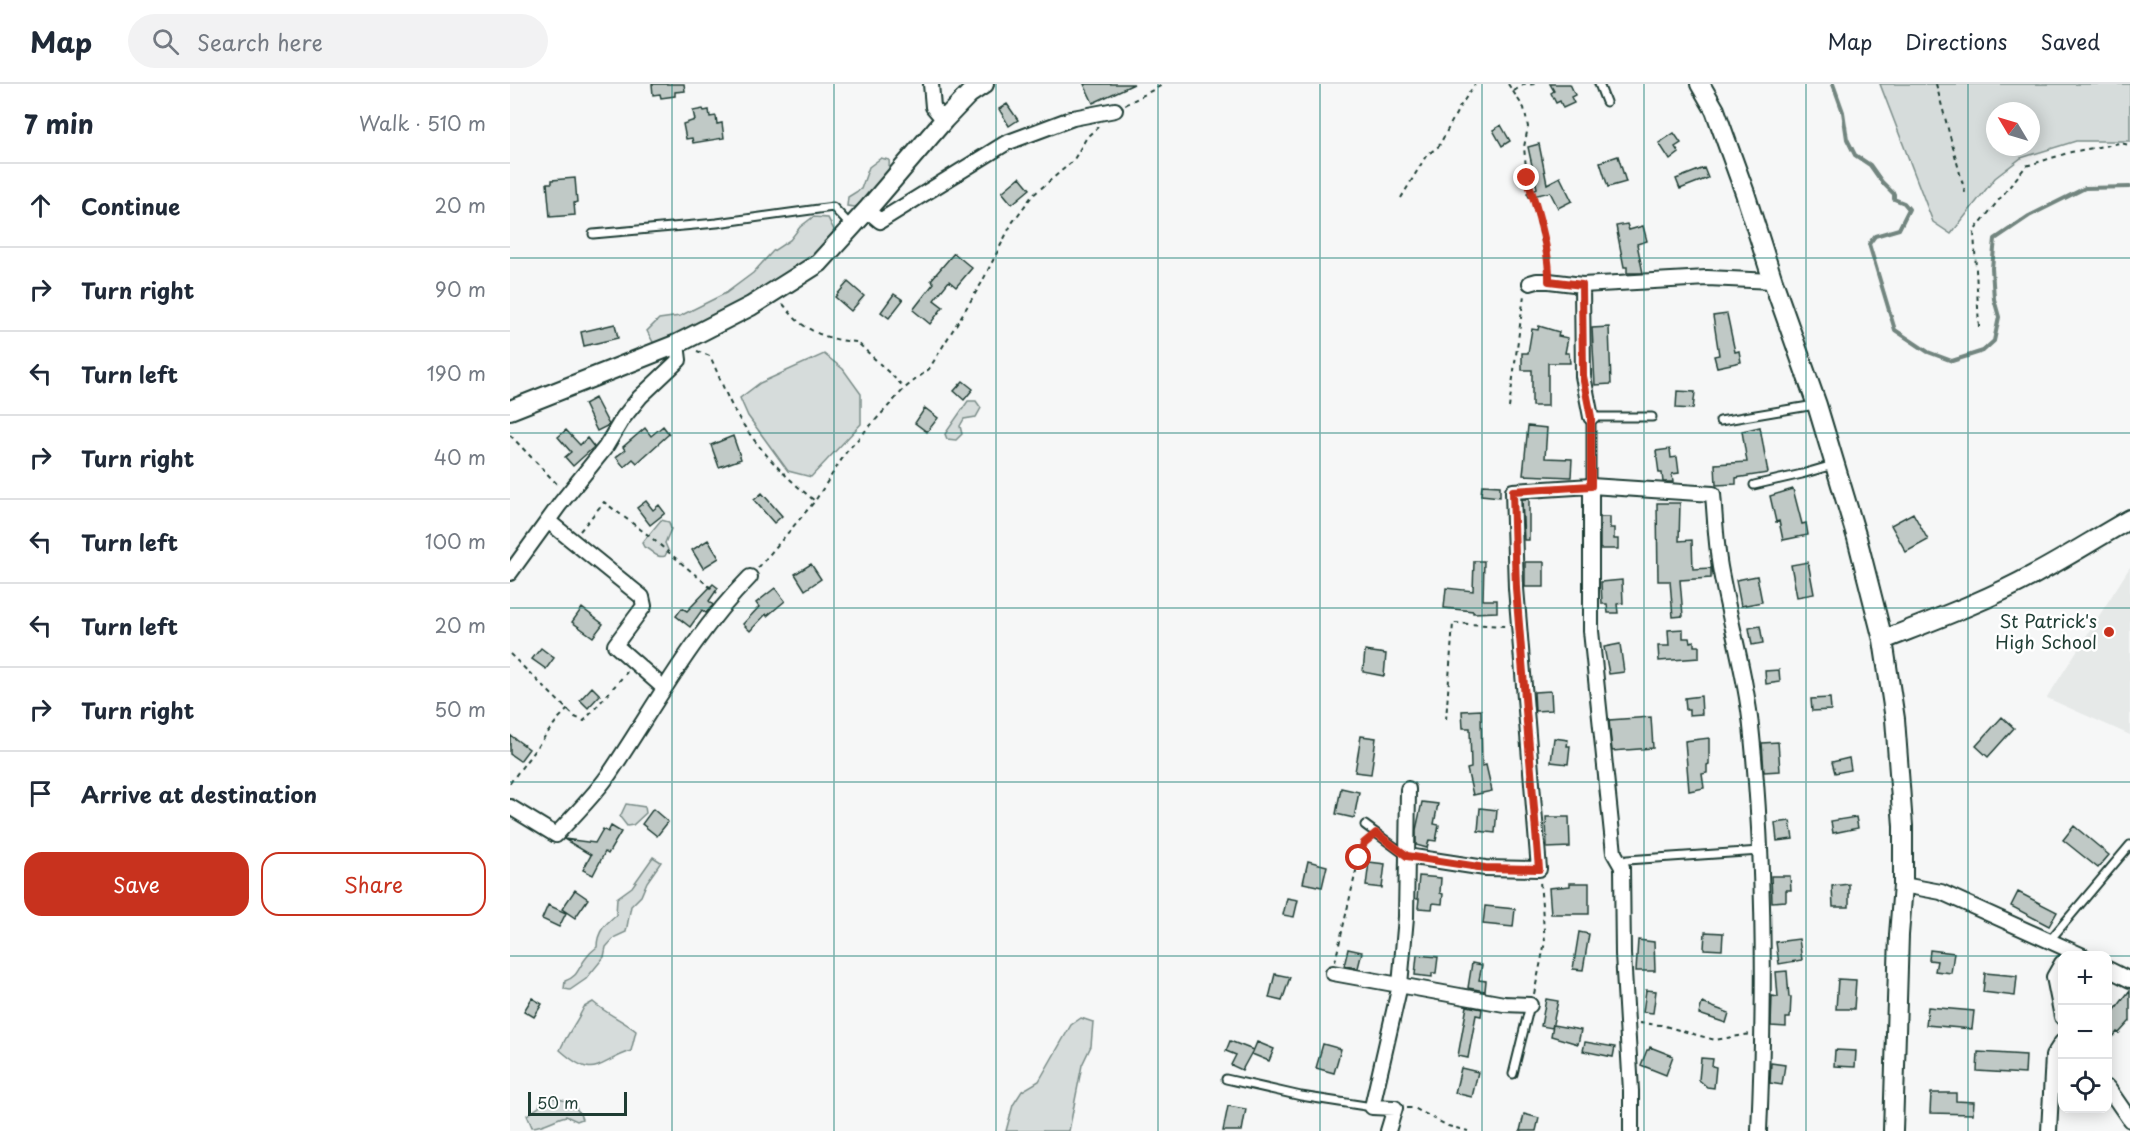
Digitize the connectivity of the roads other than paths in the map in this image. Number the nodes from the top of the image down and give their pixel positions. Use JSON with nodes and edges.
{"nodes":[{"id":1,"x":931,"y":84,"type":"edge"},
{"id":2,"x":984,"y":84,"type":"edge"},
{"id":3,"x":1599,"y":84,"type":"edge"},
{"id":4,"x":1700,"y":84,"type":"edge"},
{"id":5,"x":1606,"y":102,"type":"dead end"},
{"id":6,"x":1115,"y":110,"type":"road end"},
{"id":7,"x":944,"y":120,"type":"junction"},
{"id":8,"x":867,"y":210,"type":"junction"},
{"id":9,"x":852,"y":227,"type":"junction"},
{"id":10,"x":593,"y":234,"type":"dead end"},
{"id":11,"x":1773,"y":281,"type":"junction"},
{"id":12,"x":1530,"y":283,"type":"road end"},
{"id":13,"x":1582,"y":285,"type":"junction"},
{"id":14,"x":678,"y":349,"type":"junction"},
{"id":15,"x":1817,"y":405,"type":"junction"},
{"id":16,"x":510,"y":410,"type":"edge"},
{"id":17,"x":1591,"y":417,"type":"junction"},
{"id":18,"x":1652,"y":417,"type":"dead end"},
{"id":19,"x":1720,"y":420,"type":"dead end"},
{"id":20,"x":1834,"y":464,"type":"junction"},
{"id":21,"x":1754,"y":485,"type":"dead end"},
{"id":22,"x":1591,"y":486,"type":"junction"},
{"id":23,"x":2130,"y":519,"type":"edge"},
{"id":24,"x":548,"y":521,"type":"junction"},
{"id":25,"x":510,"y":573,"type":"edge"},
{"id":26,"x":750,"y":577,"type":"road end"},
{"id":27,"x":1882,"y":640,"type":"junction"},
{"id":28,"x":664,"y":688,"type":"junction"},
{"id":29,"x":1408,"y":789,"type":"dead end"},
{"id":30,"x":510,"y":807,"type":"edge"},
{"id":31,"x":1365,"y":825,"type":"dead end"},
{"id":32,"x":2130,"y":845,"type":"edge"},
{"id":33,"x":1761,"y":851,"type":"junction"},
{"id":34,"x":1407,"y":856,"type":"junction"},
{"id":35,"x":1620,"y":864,"type":"junction"},
{"id":36,"x":1903,"y":885,"type":"junction"},
{"id":37,"x":2050,"y":940,"type":"junction"},
{"id":38,"x":2070,"y":951,"type":"edge"},
{"id":39,"x":2058,"y":970,"type":"edge"},
{"id":40,"x":2112,"y":971,"type":"edge"},
{"id":41,"x":1333,"y":973,"type":"road end"},
{"id":42,"x":2130,"y":980,"type":"edge"},
{"id":43,"x":1400,"y":985,"type":"junction"},
{"id":44,"x":2058,"y":997,"type":"edge"},
{"id":45,"x":1530,"y":1005,"type":"joint"},
{"id":46,"x":2058,"y":1048,"type":"edge"},
{"id":47,"x":1513,"y":1074,"type":"dead end"},
{"id":48,"x":1226,"y":1079,"type":"dead end"},
{"id":49,"x":2112,"y":1094,"type":"edge"},
{"id":50,"x":1372,"y":1107,"type":"junction"},
{"id":51,"x":2130,"y":1120,"type":"edge"},
{"id":52,"x":1388,"y":1131,"type":"edge"},
{"id":53,"x":1631,"y":1131,"type":"edge"},
{"id":54,"x":1759,"y":1131,"type":"edge"},
{"id":55,"x":1893,"y":1131,"type":"edge"},
{"id":56,"x":2049,"y":1131,"type":"edge"}],
"edges":[{"from":1,"to":7,"type":"street"},
{"from":2,"to":7,"type":"street"},
{"from":3,"to":5,"type":"lane"},
{"from":4,"to":11,"type":"street"},
{"from":6,"to":8,"type":"street"},
{"from":7,"to":8,"type":"street"},
{"from":8,"to":9,"type":"street"},
{"from":9,"to":10,"type":"lane"},
{"from":9,"to":14,"type":"street"},
{"from":11,"to":13,"type":"street"},
{"from":11,"to":15,"type":"street"},
{"from":12,"to":13,"type":"street"},
{"from":13,"to":17,"type":"street"},
{"from":14,"to":16,"type":"street"},
{"from":14,"to":24,"type":"street"},
{"from":15,"to":19,"type":"lane"},
{"from":15,"to":20,"type":"street"},
{"from":17,"to":18,"type":"lane"},
{"from":17,"to":22,"type":"lane"},
{"from":20,"to":21,"type":"lane"},
{"from":20,"to":27,"type":"street"},
{"from":22,"to":33,"type":"street"},
{"from":22,"to":34,"type":"street"},
{"from":22,"to":35,"type":"street"},
{"from":23,"to":27,"type":"street"},
{"from":24,"to":25,"type":"street"},
{"from":24,"to":28,"type":"street"},
{"from":26,"to":28,"type":"street"},
{"from":27,"to":36,"type":"street"},
{"from":28,"to":30,"type":"street"},
{"from":29,"to":34,"type":"street"},
{"from":31,"to":34,"type":"lane"},
{"from":32,"to":37,"type":"lane"},
{"from":33,"to":35,"type":"lane"},
{"from":33,"to":54,"type":"street"},
{"from":34,"to":43,"type":"street"},
{"from":35,"to":53,"type":"street"},
{"from":36,"to":37,"type":"street"},
{"from":36,"to":55,"type":"street"},
{"from":37,"to":38,"type":"street"},
{"from":39,"to":44,"type":"street"},
{"from":40,"to":42,"type":"street"},
{"from":41,"to":43,"type":"street"},
{"from":43,"to":45,"type":"street"},
{"from":43,"to":50,"type":"street"},
{"from":45,"to":47,"type":"lane"},
{"from":46,"to":56,"type":"street"},
{"from":48,"to":50,"type":"lane"},
{"from":49,"to":51,"type":"street"},
{"from":50,"to":52,"type":"street"}]}
